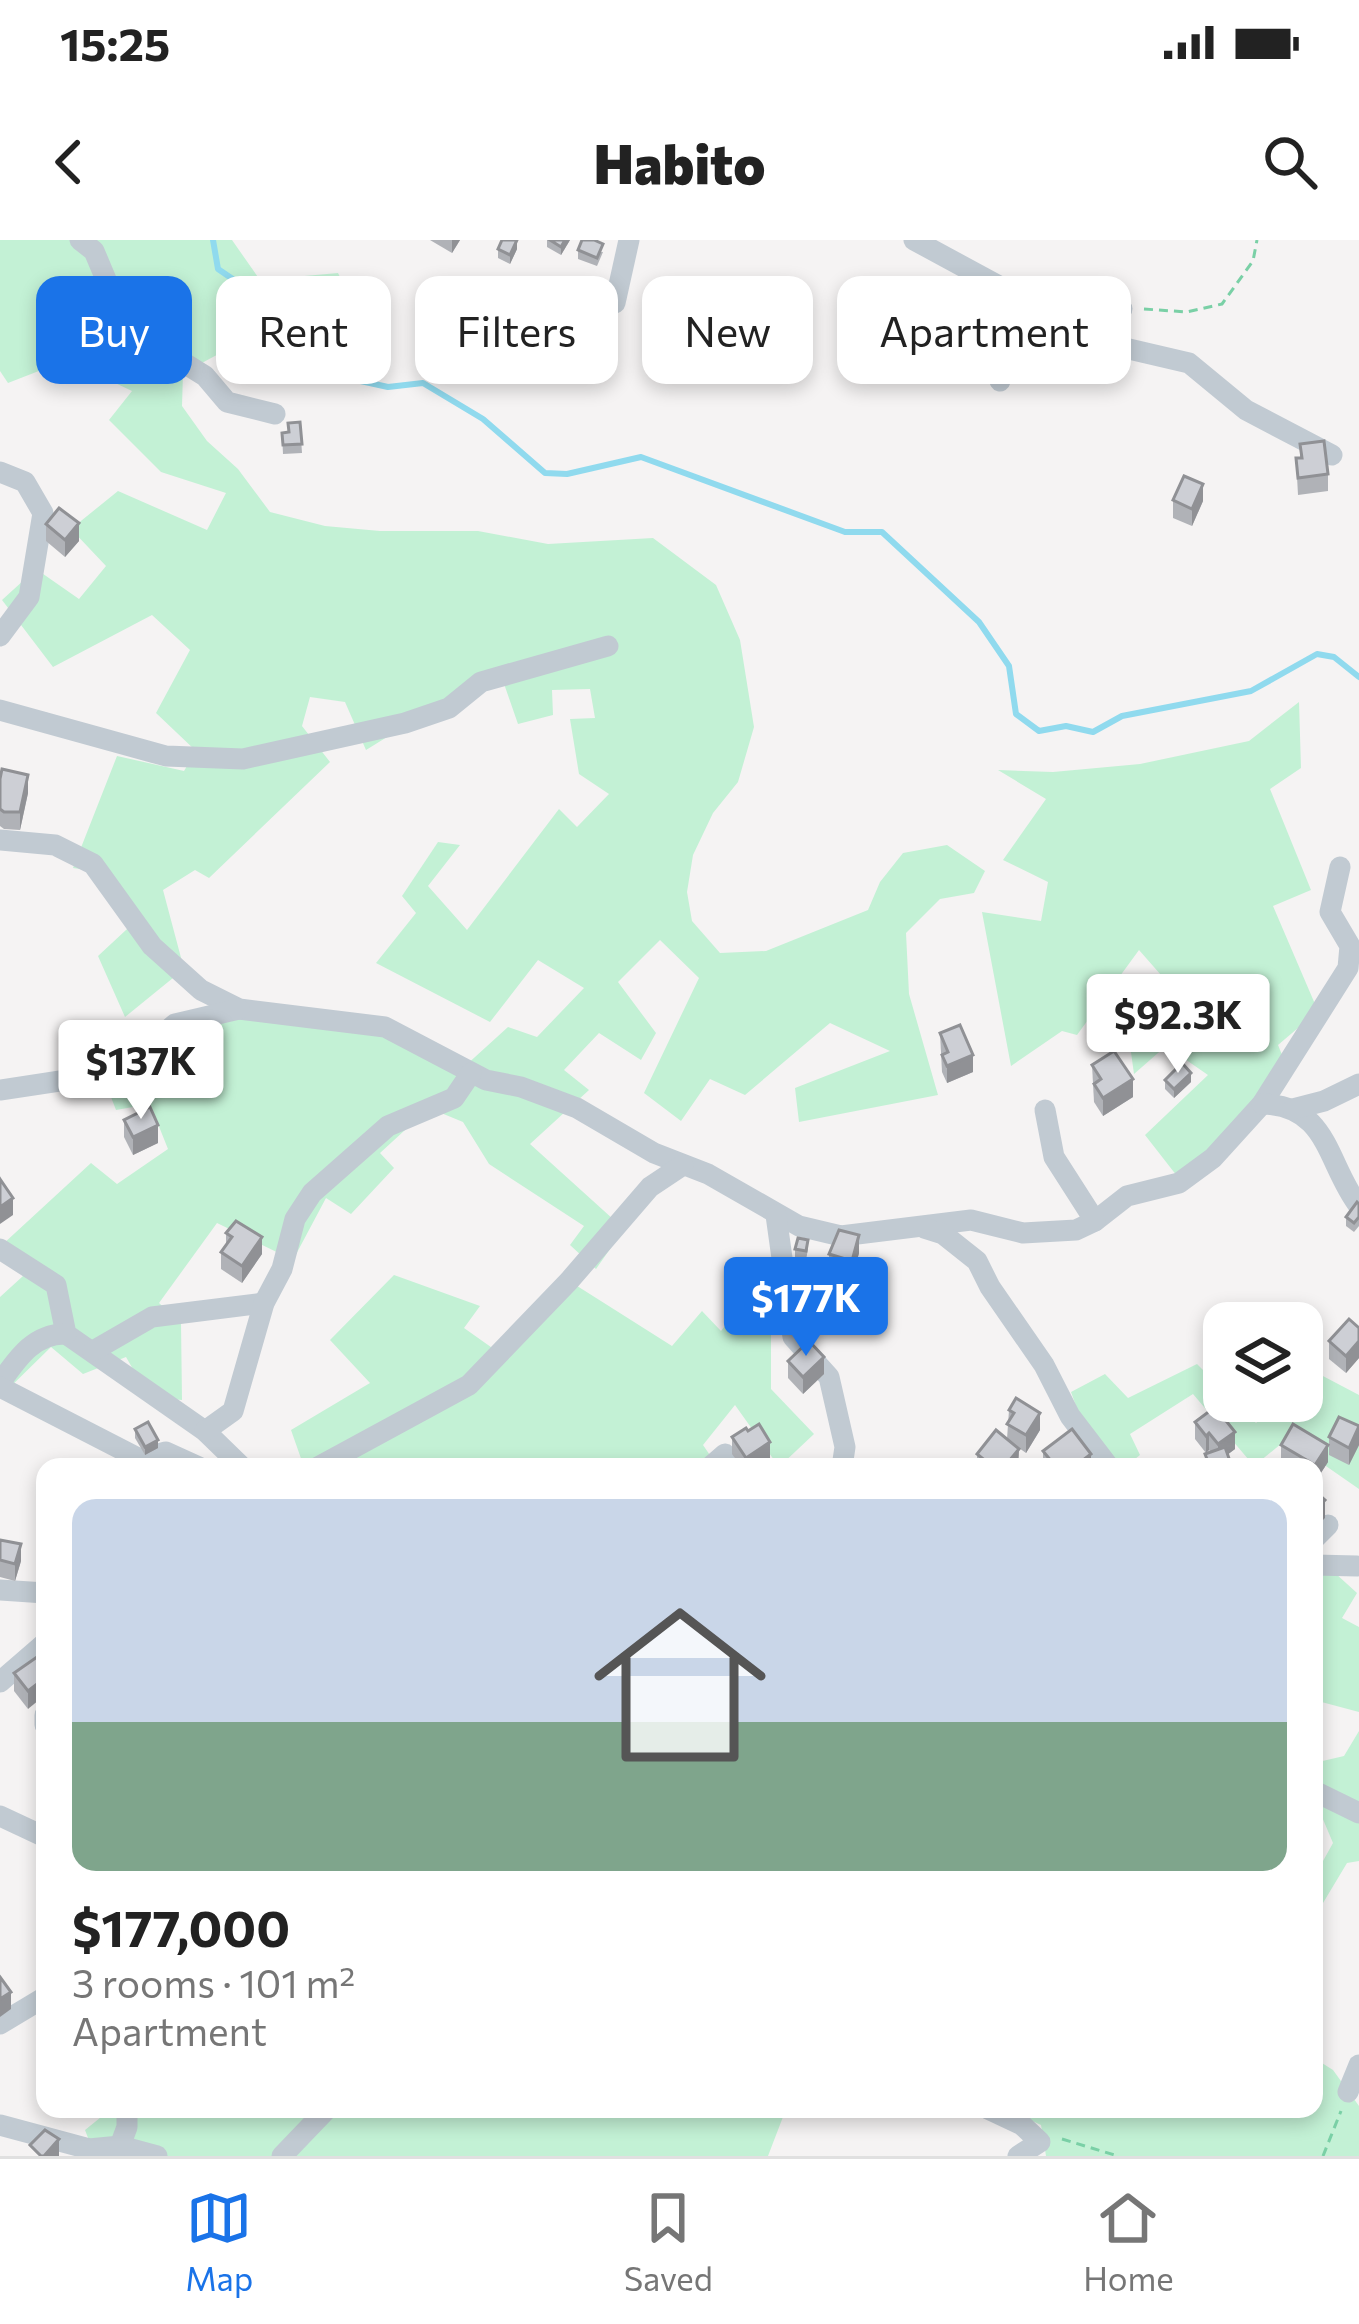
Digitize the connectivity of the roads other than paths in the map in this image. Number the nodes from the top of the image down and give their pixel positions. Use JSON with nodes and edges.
{"nodes":[{"id":1,"x":80,"y":240,"type":"edge"},
{"id":2,"x":629,"y":240,"type":"edge"},
{"id":3,"x":914,"y":240,"type":"edge"},
{"id":4,"x":980,"y":276,"type":"edge"},
{"id":5,"x":618,"y":290,"type":"edge"},
{"id":6,"x":1131,"y":349,"type":"edge"},
{"id":7,"x":275,"y":414,"type":"dead end"},
{"id":8,"x":1332,"y":455,"type":"dead end"},
{"id":9,"x":0,"y":472,"type":"edge"},
{"id":10,"x":0,"y":636,"type":"edge"},
{"id":11,"x":608,"y":646,"type":"dead end"},
{"id":12,"x":0,"y":710,"type":"edge"},
{"id":13,"x":0,"y":839,"type":"edge"},
{"id":14,"x":1340,"y":867,"type":"dead end"},
{"id":15,"x":239,"y":1010,"type":"junction"},
{"id":16,"x":471,"y":1073,"type":"junction"},
{"id":17,"x":1359,"y":1084,"type":"edge"},
{"id":18,"x":0,"y":1090,"type":"edge"},
{"id":19,"x":1262,"y":1104,"type":"junction"},
{"id":20,"x":1046,"y":1109,"type":"dead end"},
{"id":21,"x":1293,"y":1109,"type":"junction"},
{"id":22,"x":682,"y":1166,"type":"junction"},
{"id":23,"x":1359,"y":1206,"type":"edge"},
{"id":24,"x":776,"y":1215,"type":"junction"},
{"id":25,"x":1095,"y":1221,"type":"junction"},
{"id":26,"x":924,"y":1228,"type":"junction"},
{"id":27,"x":0,"y":1249,"type":"edge"},
{"id":28,"x":264,"y":1303,"type":"junction"},
{"id":29,"x":66,"y":1334,"type":"junction"},
{"id":30,"x":93,"y":1351,"type":"junction"},
{"id":31,"x":0,"y":1385,"type":"edge"},
{"id":32,"x":206,"y":1431,"type":"junction"},
{"id":33,"x":138,"y":1458,"type":"edge"},
{"id":34,"x":144,"y":1458,"type":"edge"},
{"id":35,"x":179,"y":1458,"type":"edge"},
{"id":36,"x":233,"y":1458,"type":"edge"},
{"id":37,"x":335,"y":1458,"type":"edge"},
{"id":38,"x":843,"y":1458,"type":"edge"},
{"id":39,"x":1102,"y":1458,"type":"edge"},
{"id":40,"x":1323,"y":1565,"type":"edge"},
{"id":41,"x":1358,"y":1566,"type":"edge"},
{"id":42,"x":0,"y":1590,"type":"edge"},
{"id":43,"x":36,"y":1592,"type":"edge"},
{"id":44,"x":36,"y":1651,"type":"edge"},
{"id":45,"x":0,"y":1682,"type":"edge"},
{"id":46,"x":1323,"y":1795,"type":"edge"},
{"id":47,"x":1359,"y":1813,"type":"edge"},
{"id":48,"x":0,"y":1816,"type":"edge"},
{"id":49,"x":36,"y":1833,"type":"edge"},
{"id":50,"x":36,"y":2002,"type":"edge"},
{"id":51,"x":0,"y":2024,"type":"edge"},
{"id":52,"x":1359,"y":2065,"type":"edge"},
{"id":53,"x":1348,"y":2092,"type":"road end"},
{"id":54,"x":127,"y":2118,"type":"edge"},
{"id":55,"x":318,"y":2118,"type":"edge"},
{"id":56,"x":1007,"y":2118,"type":"edge"},
{"id":57,"x":0,"y":2125,"type":"edge"},
{"id":58,"x":120,"y":2146,"type":"junction"},
{"id":59,"x":157,"y":2156,"type":"edge"},
{"id":60,"x":282,"y":2156,"type":"edge"},
{"id":61,"x":1018,"y":2156,"type":"edge"}],
"edges":[{"from":1,"to":7,"type":"street"},
{"from":2,"to":5,"type":"street"},
{"from":3,"to":4,"type":"street"},
{"from":6,"to":8,"type":"street"},
{"from":9,"to":10,"type":"street"},
{"from":11,"to":12,"type":"street"},
{"from":13,"to":15,"type":"street"},
{"from":14,"to":19,"type":"street"},
{"from":15,"to":16,"type":"street"},
{"from":15,"to":18,"type":"street"},
{"from":16,"to":22,"type":"street"},
{"from":16,"to":28,"type":"street"},
{"from":17,"to":21,"type":"street"},
{"from":19,"to":21,"type":"street"},
{"from":19,"to":25,"type":"street"},
{"from":20,"to":25,"type":"street"},
{"from":21,"to":23,"type":"street"},
{"from":22,"to":24,"type":"street"},
{"from":22,"to":37,"type":"street"},
{"from":24,"to":26,"type":"street"},
{"from":24,"to":38,"type":"street"},
{"from":25,"to":26,"type":"street"},
{"from":26,"to":39,"type":"street"},
{"from":27,"to":29,"type":"street"},
{"from":28,"to":30,"type":"street"},
{"from":28,"to":32,"type":"street"},
{"from":29,"to":30,"type":"street"},
{"from":29,"to":31,"type":"street"},
{"from":30,"to":32,"type":"street"},
{"from":31,"to":33,"type":"street"},
{"from":32,"to":36,"type":"street"},
{"from":34,"to":35,"type":"street"},
{"from":40,"to":41,"type":"street"},
{"from":42,"to":43,"type":"street"},
{"from":44,"to":45,"type":"street"},
{"from":46,"to":47,"type":"street"},
{"from":48,"to":49,"type":"street"},
{"from":50,"to":51,"type":"street"},
{"from":52,"to":53,"type":"street"},
{"from":54,"to":58,"type":"street"},
{"from":55,"to":60,"type":"street"},
{"from":56,"to":61,"type":"street"},
{"from":57,"to":58,"type":"street"},
{"from":58,"to":59,"type":"street"}]}
